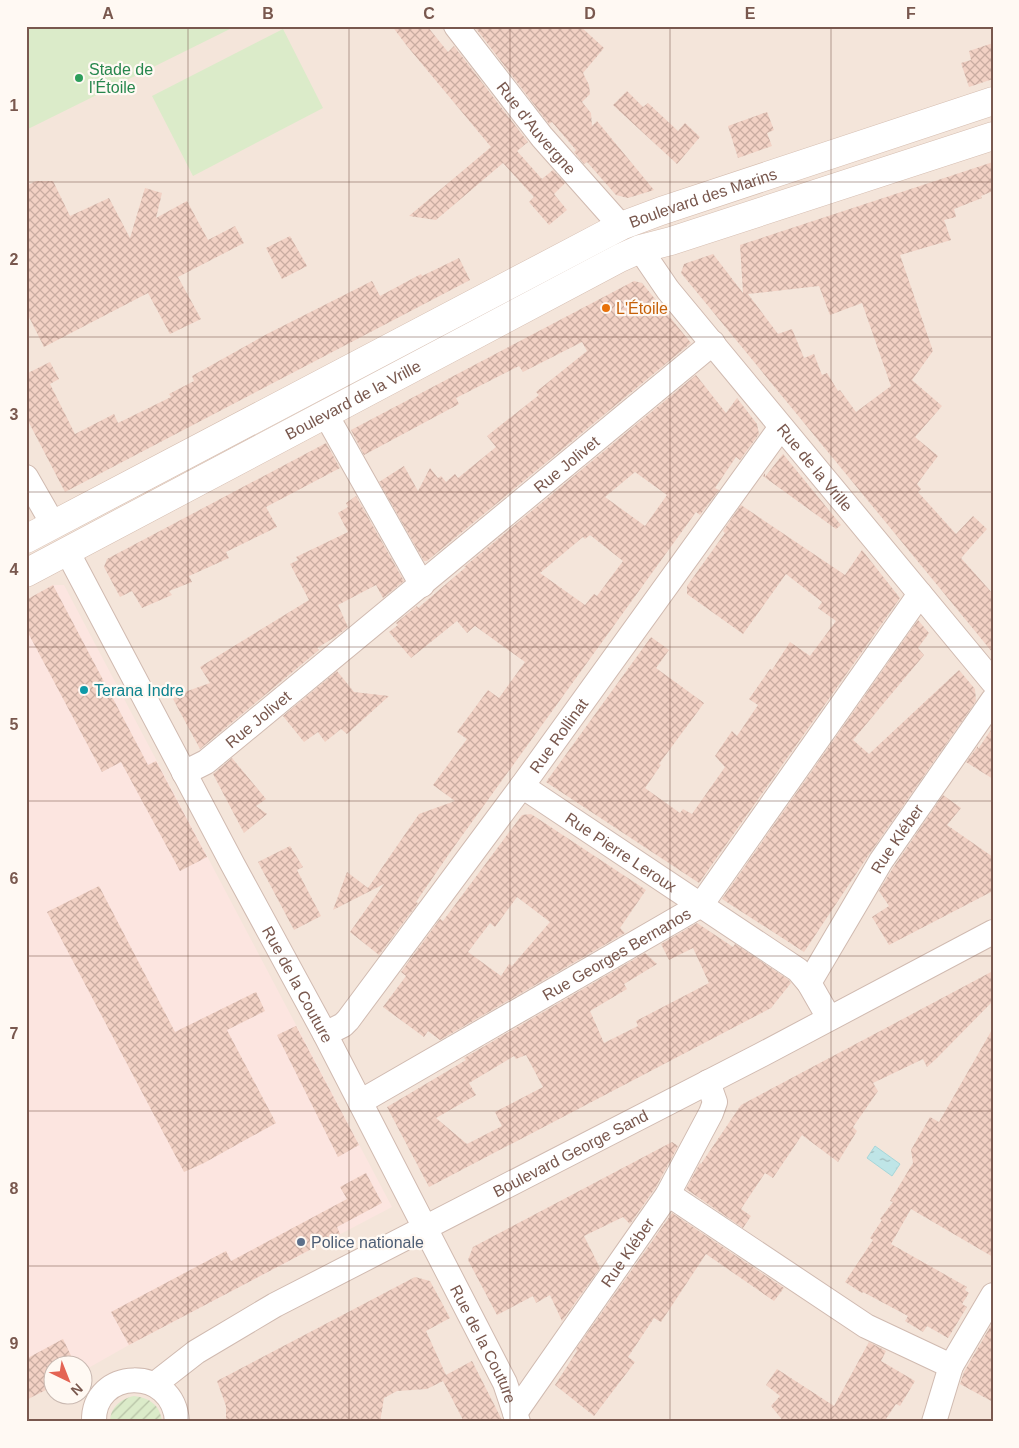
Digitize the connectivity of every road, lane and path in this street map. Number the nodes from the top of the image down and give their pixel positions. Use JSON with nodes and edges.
{"nodes":[{"id":1,"x":456,"y":26,"type":"edge"},
{"id":2,"x":993,"y":101,"type":"edge"},
{"id":3,"x":993,"y":136,"type":"edge"},
{"id":4,"x":621,"y":226,"type":"junction"},
{"id":5,"x":640,"y":250,"type":"junction"},
{"id":6,"x":713,"y":343,"type":"junction"},
{"id":7,"x":325,"y":413,"type":"junction"},
{"id":8,"x":782,"y":428,"type":"junction"},
{"id":9,"x":26,"y":477,"type":"edge"},
{"id":10,"x":53,"y":524,"type":"junction"},
{"id":11,"x":26,"y":539,"type":"edge"},
{"id":12,"x":67,"y":551,"type":"junction"},
{"id":13,"x":26,"y":572,"type":"edge"},
{"id":14,"x":422,"y":585,"type":"junction"},
{"id":15,"x":920,"y":594,"type":"junction"},
{"id":16,"x":993,"y":682,"type":"edge"},
{"id":17,"x":993,"y":700,"type":"edge"},
{"id":18,"x":184,"y":773,"type":"junction"},
{"id":19,"x":522,"y":786,"type":"junction"},
{"id":20,"x":700,"y":906,"type":"junction"},
{"id":21,"x":993,"y":932,"type":"edge"},
{"id":22,"x":809,"y":983,"type":"junction"},
{"id":23,"x":829,"y":1018,"type":"junction"},
{"id":24,"x":325,"y":1034,"type":"junction"},
{"id":25,"x":708,"y":1082,"type":"junction"},
{"id":26,"x":360,"y":1102,"type":"junction"},
{"id":27,"x":668,"y":1194,"type":"junction"},
{"id":28,"x":425,"y":1229,"type":"junction"},
{"id":29,"x":993,"y":1295,"type":"edge"},
{"id":30,"x":951,"y":1366,"type":"junction"},
{"id":31,"x":155,"y":1384,"type":"junction"},
{"id":32,"x":516,"y":1417,"type":"edge"},
{"id":33,"x":89,"y":1421,"type":"edge"},
{"id":34,"x":177,"y":1422,"type":"edge"},
{"id":35,"x":934,"y":1422,"type":"edge"}],
"edges":[{"from":1,"to":4,"type":"street","name":"Rue d'Auvergne"},
{"from":2,"to":4,"type":"main road","name":"Boulevard des Marins"},
{"from":3,"to":5,"type":"main road","name":"Boulevard des Marins"},
{"from":4,"to":5,"type":"main road","name":"Boulevard des Marins"},
{"from":4,"to":10,"type":"main road","name":"Boulevard de la Vrille"},
{"from":5,"to":6,"type":"street","name":"Rue de la Vrille"},
{"from":5,"to":7,"type":"main road","name":"Boulevard de la Vrille"},
{"from":6,"to":8,"type":"street","name":"Rue de la Vrille"},
{"from":6,"to":14,"type":"street","name":"Rue Jolivet"},
{"from":7,"to":12,"type":"main road","name":"Boulevard de la Vrille"},
{"from":7,"to":14,"type":"street"},
{"from":8,"to":15,"type":"street","name":"Rue de la Vrille"},
{"from":8,"to":19,"type":"street","name":"Rue Rollinat"},
{"from":9,"to":10,"type":"street"},
{"from":10,"to":11,"type":"main road","name":"Boulevard de la Vrille"},
{"from":10,"to":12,"type":"main road"},
{"from":12,"to":13,"type":"main road","name":"Boulevard de la Vrille"},
{"from":12,"to":18,"type":"street","name":"Rue de la Couture"},
{"from":14,"to":18,"type":"street","name":"Rue Jolivet"},
{"from":15,"to":16,"type":"street","name":"Rue de la Vrille"},
{"from":15,"to":20,"type":"street","name":"Rue Georges Bernanos"},
{"from":17,"to":22,"type":"street","name":"Rue Kléber"},
{"from":18,"to":24,"type":"street","name":"Rue de la Couture"},
{"from":19,"to":20,"type":"street","name":"Rue Pierre Leroux"},
{"from":19,"to":24,"type":"street","name":"Rue Rollinat"},
{"from":20,"to":22,"type":"street","name":"Rue Pierre Leroux"},
{"from":20,"to":26,"type":"street","name":"Rue Georges Bernanos"},
{"from":21,"to":23,"type":"street","name":"Boulevard George Sand"},
{"from":22,"to":23,"type":"street","name":"Rue Pierre Leroux"},
{"from":23,"to":25,"type":"street","name":"Boulevard George Sand"},
{"from":24,"to":26,"type":"street","name":"Rue de la Couture"},
{"from":25,"to":27,"type":"street","name":"Rue Kléber"},
{"from":25,"to":28,"type":"street","name":"Boulevard George Sand"},
{"from":26,"to":28,"type":"street","name":"Rue de la Couture"},
{"from":27,"to":30,"type":"street"},
{"from":27,"to":32,"type":"street","name":"Rue Kléber"},
{"from":28,"to":31,"type":"street","name":"Boulevard George Sand"},
{"from":28,"to":32,"type":"street","name":"Rue de la Couture"},
{"from":29,"to":30,"type":"street"},
{"from":30,"to":35,"type":"street"},
{"from":31,"to":33,"type":"street"},
{"from":31,"to":34,"type":"street"}]}
